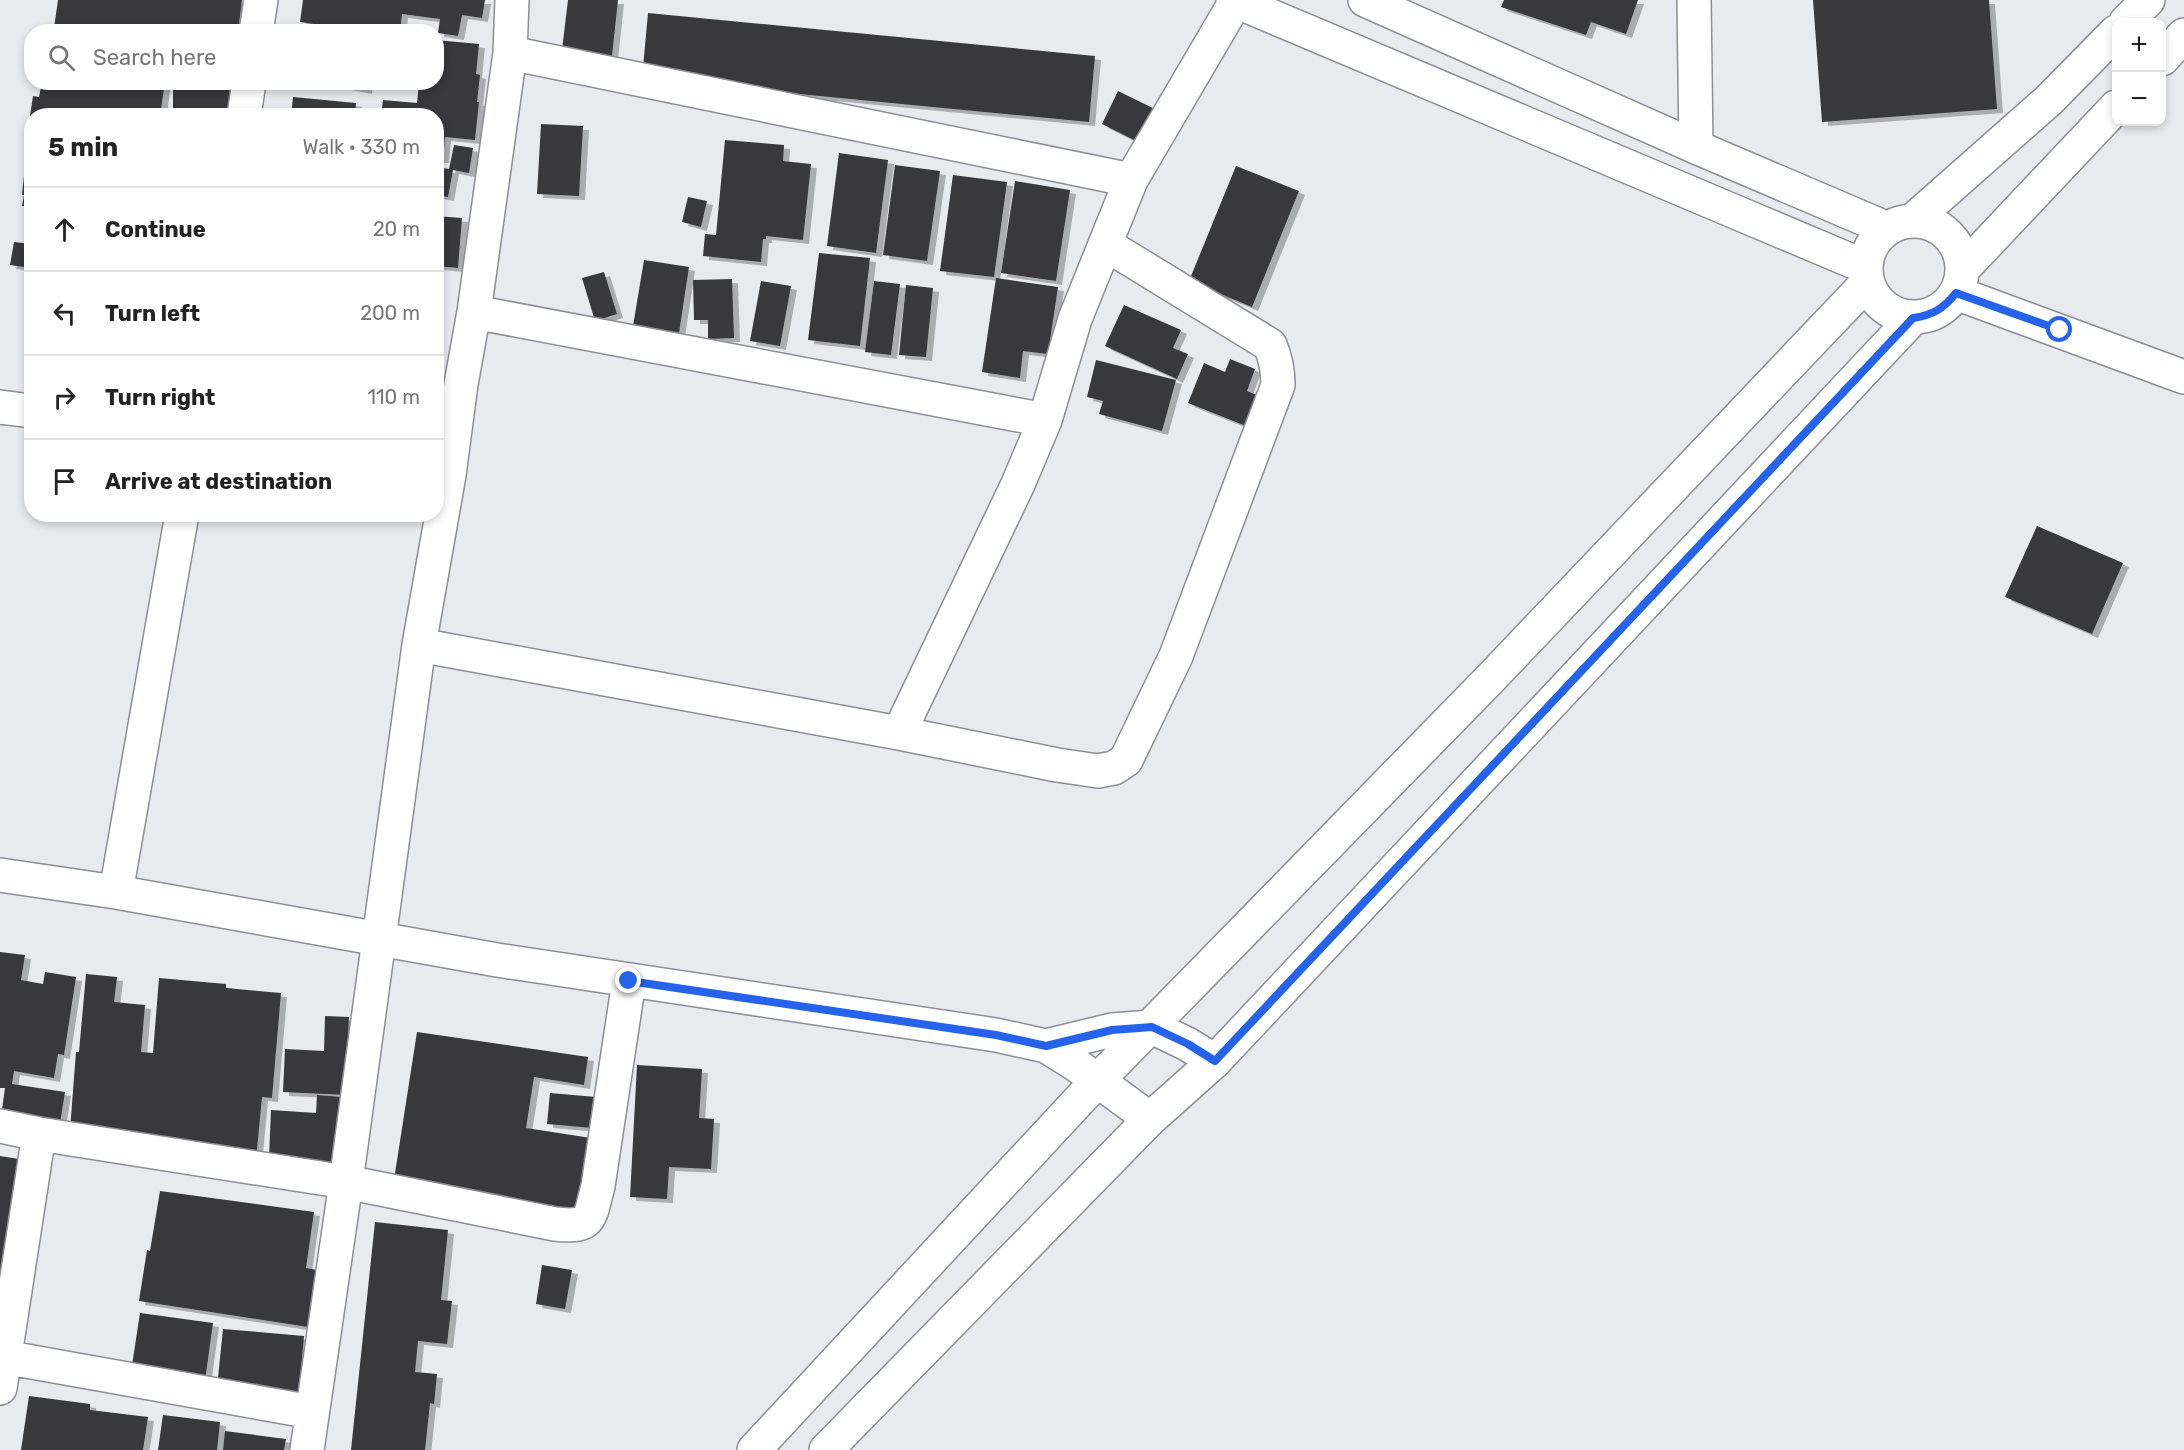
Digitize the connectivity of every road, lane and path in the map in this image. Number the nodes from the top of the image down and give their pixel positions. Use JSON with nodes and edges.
{"nodes":[{"id":1,"x":261,"y":0,"type":"edge"},
{"id":2,"x":512,"y":0,"type":"edge"},
{"id":3,"x":1365,"y":0,"type":"edge"},
{"id":4,"x":1694,"y":0,"type":"edge"},
{"id":5,"x":2148,"y":0,"type":"edge"},
{"id":6,"x":1234,"y":1,"type":"edge"},
{"id":7,"x":2130,"y":18,"type":"edge"},
{"id":8,"x":257,"y":24,"type":"edge"},
{"id":9,"x":2184,"y":35,"type":"edge"},
{"id":10,"x":2112,"y":36,"type":"edge"},
{"id":11,"x":510,"y":53,"type":"junction"},
{"id":12,"x":2166,"y":55,"type":"edge"},
{"id":13,"x":248,"y":90,"type":"edge"},
{"id":14,"x":245,"y":108,"type":"edge"},
{"id":15,"x":2112,"y":110,"type":"edge"},
{"id":16,"x":1696,"y":147,"type":"junction"},
{"id":17,"x":1131,"y":180,"type":"junction"},
{"id":18,"x":1900,"y":225,"type":"junction"},
{"id":19,"x":1105,"y":244,"type":"junction"},
{"id":20,"x":1866,"y":275,"type":"junction"},
{"id":21,"x":1960,"y":281,"type":"junction"},
{"id":22,"x":474,"y":312,"type":"junction"},
{"id":23,"x":1913,"y":318,"type":"junction"},
{"id":24,"x":2184,"y":377,"type":"edge"},
{"id":25,"x":0,"y":406,"type":"edge"},
{"id":26,"x":24,"y":410,"type":"edge"},
{"id":27,"x":1045,"y":420,"type":"junction"},
{"id":28,"x":444,"y":469,"type":"edge"},
{"id":29,"x":181,"y":522,"type":"edge"},
{"id":30,"x":436,"y":522,"type":"edge"},
{"id":31,"x":419,"y":645,"type":"junction"},
{"id":32,"x":899,"y":733,"type":"junction"},
{"id":33,"x":0,"y":875,"type":"edge"},
{"id":34,"x":116,"y":892,"type":"junction"},
{"id":35,"x":379,"y":939,"type":"junction"},
{"id":36,"x":629,"y":981,"type":"junction"},
{"id":37,"x":1152,"y":1027,"type":"junction"},
{"id":38,"x":1046,"y":1046,"type":"junction"},
{"id":39,"x":1215,"y":1061,"type":"junction"},
{"id":40,"x":1097,"y":1081,"type":"junction"},
{"id":41,"x":1150,"y":1119,"type":"junction"},
{"id":42,"x":0,"y":1126,"type":"edge"},
{"id":43,"x":39,"y":1134,"type":"junction"},
{"id":44,"x":346,"y":1182,"type":"junction"},
{"id":45,"x":2,"y":1373,"type":"edge"},
{"id":46,"x":312,"y":1412,"type":"junction"},
{"id":47,"x":307,"y":1450,"type":"edge"},
{"id":48,"x":754,"y":1450,"type":"edge"},
{"id":49,"x":826,"y":1450,"type":"edge"}],
"edges":[{"from":1,"to":8,"type":"street"},
{"from":2,"to":11,"type":"street"},
{"from":3,"to":16,"type":"street"},
{"from":4,"to":16,"type":"street"},
{"from":5,"to":7,"type":"street"},
{"from":6,"to":17,"type":"street"},
{"from":6,"to":20,"type":"street"},
{"from":9,"to":12,"type":"street"},
{"from":10,"to":18,"type":"street"},
{"from":11,"to":17,"type":"street"},
{"from":11,"to":22,"type":"street"},
{"from":13,"to":14,"type":"street"},
{"from":15,"to":21,"type":"street"},
{"from":16,"to":18,"type":"street"},
{"from":17,"to":19,"type":"street"},
{"from":18,"to":20,"type":"street"},
{"from":18,"to":21,"type":"street"},
{"from":19,"to":27,"type":"street"},
{"from":19,"to":32,"type":"street"},
{"from":20,"to":23,"type":"street"},
{"from":20,"to":37,"type":"street"},
{"from":21,"to":23,"type":"street"},
{"from":21,"to":24,"type":"street"},
{"from":22,"to":27,"type":"street"},
{"from":22,"to":28,"type":"street"},
{"from":23,"to":39,"type":"street"},
{"from":25,"to":26,"type":"street"},
{"from":27,"to":32,"type":"street"},
{"from":29,"to":34,"type":"street"},
{"from":30,"to":31,"type":"street"},
{"from":31,"to":32,"type":"street"},
{"from":31,"to":35,"type":"street"},
{"from":33,"to":34,"type":"street"},
{"from":34,"to":35,"type":"street"},
{"from":35,"to":36,"type":"street"},
{"from":35,"to":44,"type":"street"},
{"from":36,"to":38,"type":"street"},
{"from":36,"to":44,"type":"street"},
{"from":37,"to":38,"type":"street"},
{"from":37,"to":39,"type":"street"},
{"from":37,"to":40,"type":"street"},
{"from":38,"to":40,"type":"street"},
{"from":39,"to":41,"type":"street"},
{"from":40,"to":41,"type":"street"},
{"from":40,"to":48,"type":"street"},
{"from":41,"to":49,"type":"street"},
{"from":42,"to":43,"type":"street"},
{"from":43,"to":44,"type":"street"},
{"from":43,"to":45,"type":"street"},
{"from":44,"to":46,"type":"street"},
{"from":45,"to":46,"type":"street"},
{"from":46,"to":47,"type":"street"}]}
